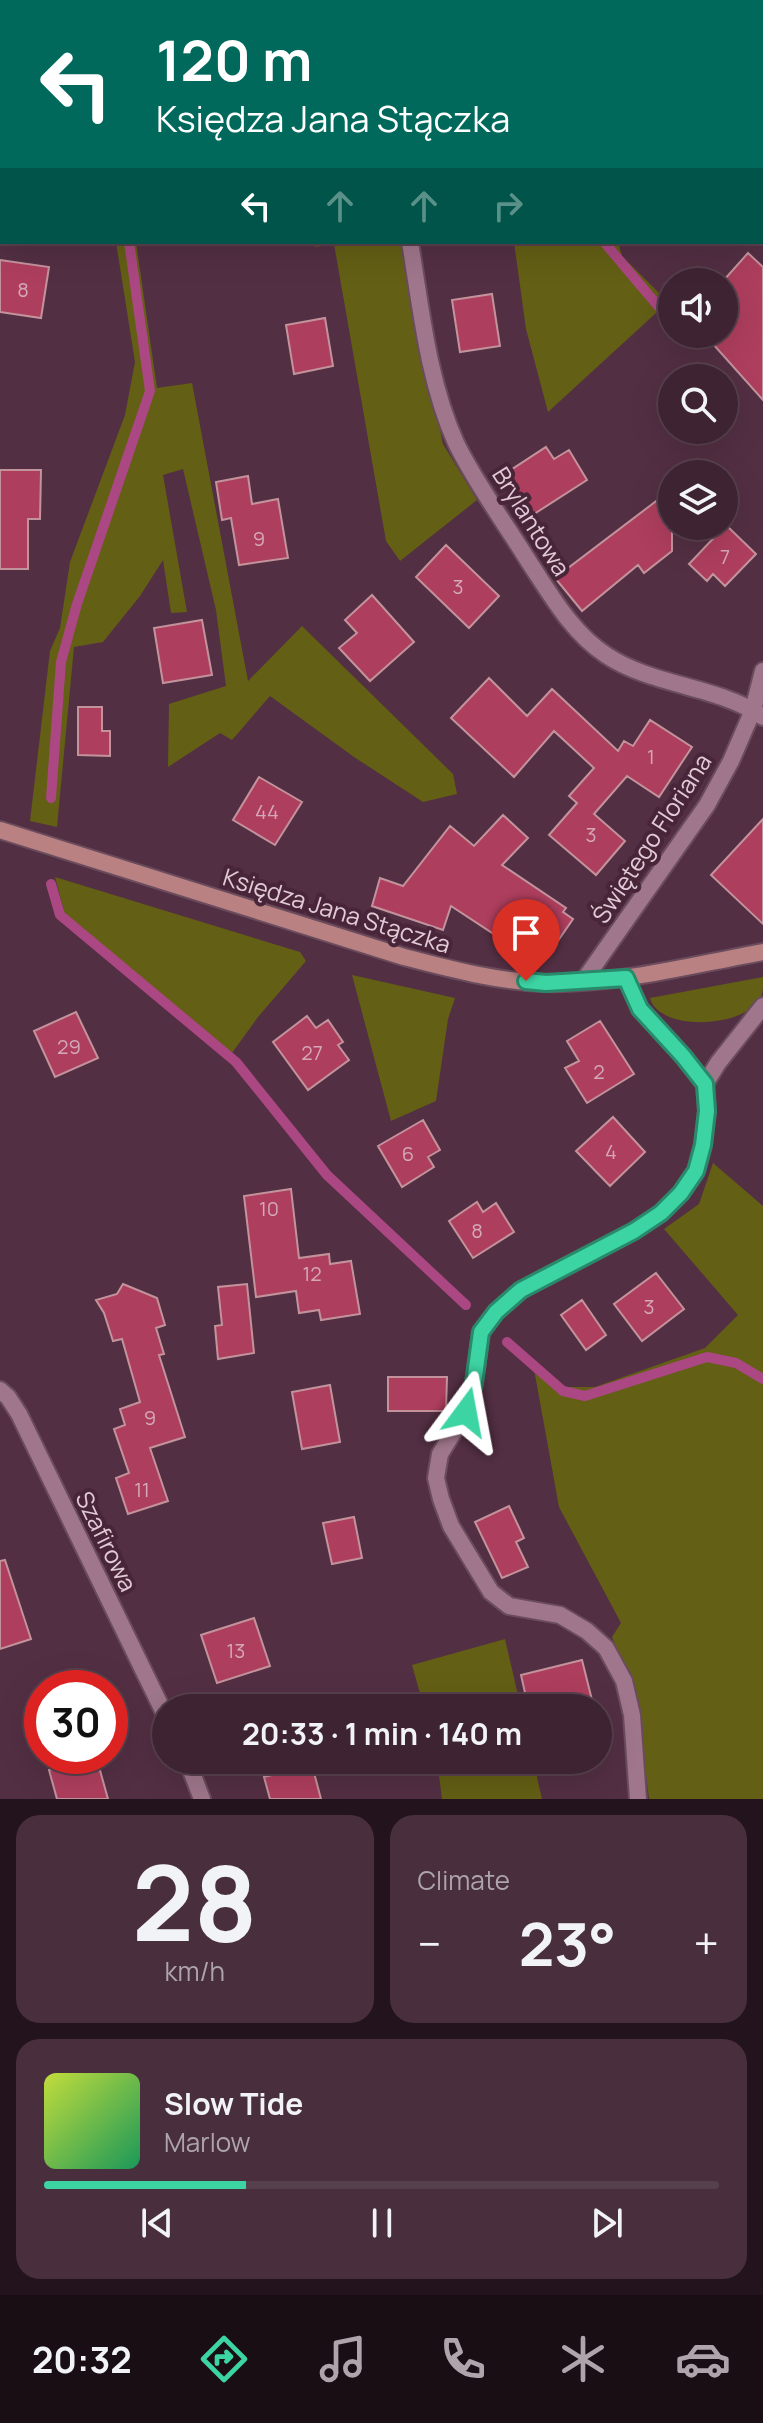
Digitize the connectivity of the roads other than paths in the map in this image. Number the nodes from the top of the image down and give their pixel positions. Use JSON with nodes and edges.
{"nodes":[{"id":1,"x":410,"y":244,"type":"edge"},
{"id":2,"x":763,"y":671,"type":"edge"},
{"id":3,"x":758,"y":714,"type":"edge"},
{"id":4,"x":0,"y":830,"type":"edge"},
{"id":5,"x":763,"y":952,"type":"edge"},
{"id":6,"x":626,"y":978,"type":"junction"},
{"id":7,"x":584,"y":980,"type":"junction"},
{"id":8,"x":763,"y":1006,"type":"edge"},
{"id":9,"x":705,"y":1084,"type":"junction"},
{"id":10,"x":0,"y":1390,"type":"edge"},
{"id":11,"x":155,"y":1694,"type":"edge"},
{"id":12,"x":192,"y":1774,"type":"edge"},
{"id":13,"x":202,"y":1799,"type":"edge"},
{"id":14,"x":638,"y":1799,"type":"edge"}],
"edges":[{"from":1,"to":3,"type":"street","name":"Brylantowa"},
{"from":2,"to":3,"type":"street","name":"Świętego Floriana"},
{"from":3,"to":7,"type":"street","name":"Świętego Floriana"},
{"from":4,"to":7,"type":"street","name":"Księdza Jana Stączka"},
{"from":5,"to":6,"type":"street","name":"Księdza Jana Stączka"},
{"from":6,"to":7,"type":"street","name":"Księdza Jana Stączka"},
{"from":6,"to":9,"type":"street"},
{"from":8,"to":9,"type":"street"},
{"from":9,"to":14,"type":"street"},
{"from":10,"to":11,"type":"street","name":"Szafirowa"},
{"from":12,"to":13,"type":"street"}]}
